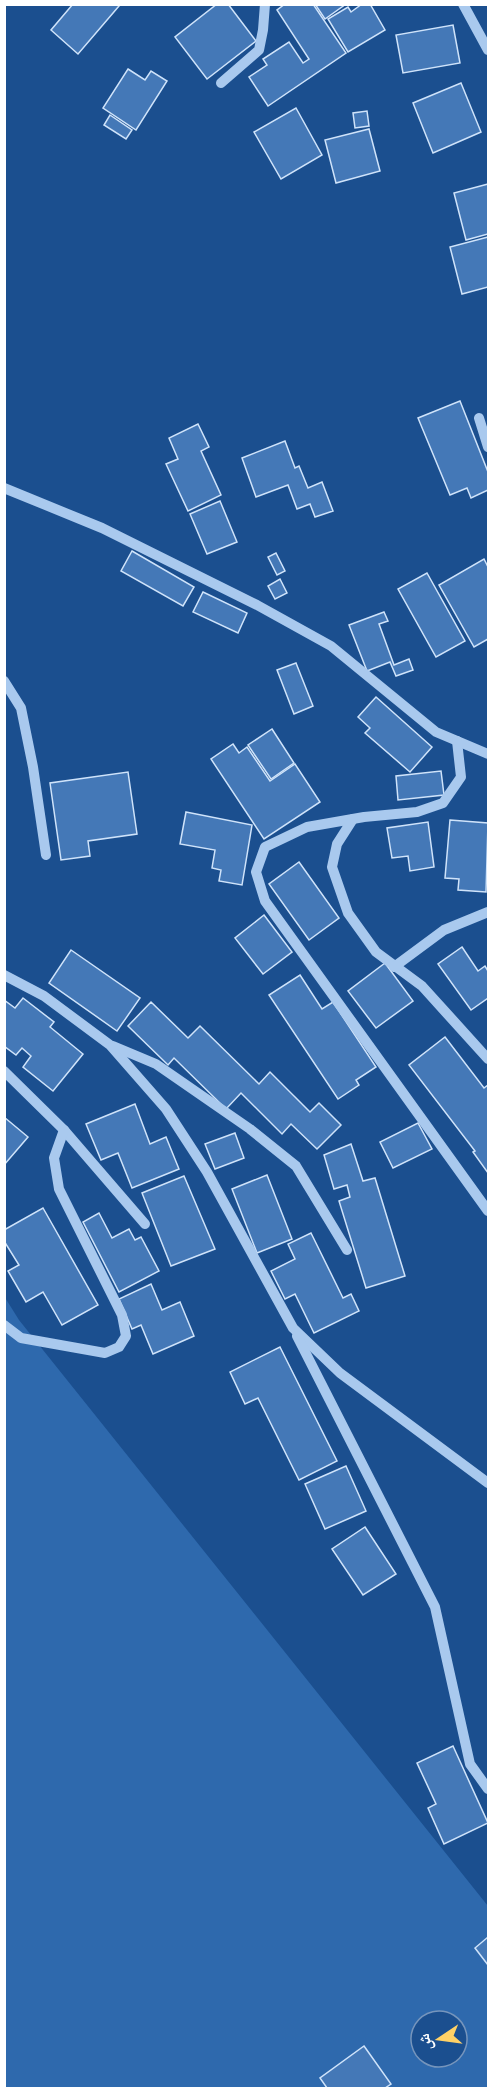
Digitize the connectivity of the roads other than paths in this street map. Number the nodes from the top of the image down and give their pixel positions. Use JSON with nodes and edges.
{"nodes":[{"id":1,"x":265,"y":4,"type":"edge"},
{"id":2,"x":463,"y":4,"type":"edge"},
{"id":3,"x":489,"y":50,"type":"edge"},
{"id":4,"x":221,"y":83,"type":"dead end"},
{"id":5,"x":479,"y":418,"type":"dead end"},
{"id":6,"x":489,"y":447,"type":"edge"},
{"id":7,"x":4,"y":488,"type":"edge"},
{"id":8,"x":4,"y":681,"type":"edge"},
{"id":9,"x":457,"y":741,"type":"junction"},
{"id":10,"x":489,"y":754,"type":"edge"},
{"id":11,"x":353,"y":819,"type":"junction"},
{"id":12,"x":46,"y":855,"type":"dead end"},
{"id":13,"x":489,"y":912,"type":"edge"},
{"id":14,"x":394,"y":967,"type":"junction"},
{"id":15,"x":4,"y":975,"type":"edge"},
{"id":16,"x":110,"y":1045,"type":"junction"},
{"id":17,"x":489,"y":1059,"type":"edge"},
{"id":18,"x":4,"y":1071,"type":"edge"},
{"id":19,"x":64,"y":1130,"type":"junction"},
{"id":20,"x":489,"y":1211,"type":"edge"},
{"id":21,"x":145,"y":1224,"type":"dead end"},
{"id":22,"x":347,"y":1250,"type":"dead end"},
{"id":23,"x":4,"y":1325,"type":"edge"},
{"id":24,"x":293,"y":1328,"type":"junction"},
{"id":25,"x":489,"y":1483,"type":"edge"},
{"id":26,"x":489,"y":1790,"type":"edge"}],
"edges":[{"from":1,"to":4,"type":"street"},
{"from":2,"to":3,"type":"street"},
{"from":5,"to":6,"type":"street"},
{"from":7,"to":9,"type":"street"},
{"from":8,"to":12,"type":"street"},
{"from":9,"to":10,"type":"street"},
{"from":9,"to":11,"type":"street"},
{"from":11,"to":14,"type":"street"},
{"from":11,"to":20,"type":"street"},
{"from":13,"to":14,"type":"street"},
{"from":14,"to":17,"type":"street"},
{"from":15,"to":16,"type":"street"},
{"from":16,"to":22,"type":"street"},
{"from":16,"to":24,"type":"street"},
{"from":18,"to":19,"type":"street"},
{"from":19,"to":21,"type":"street"},
{"from":19,"to":23,"type":"street"},
{"from":24,"to":25,"type":"street"},
{"from":24,"to":26,"type":"street"}]}
